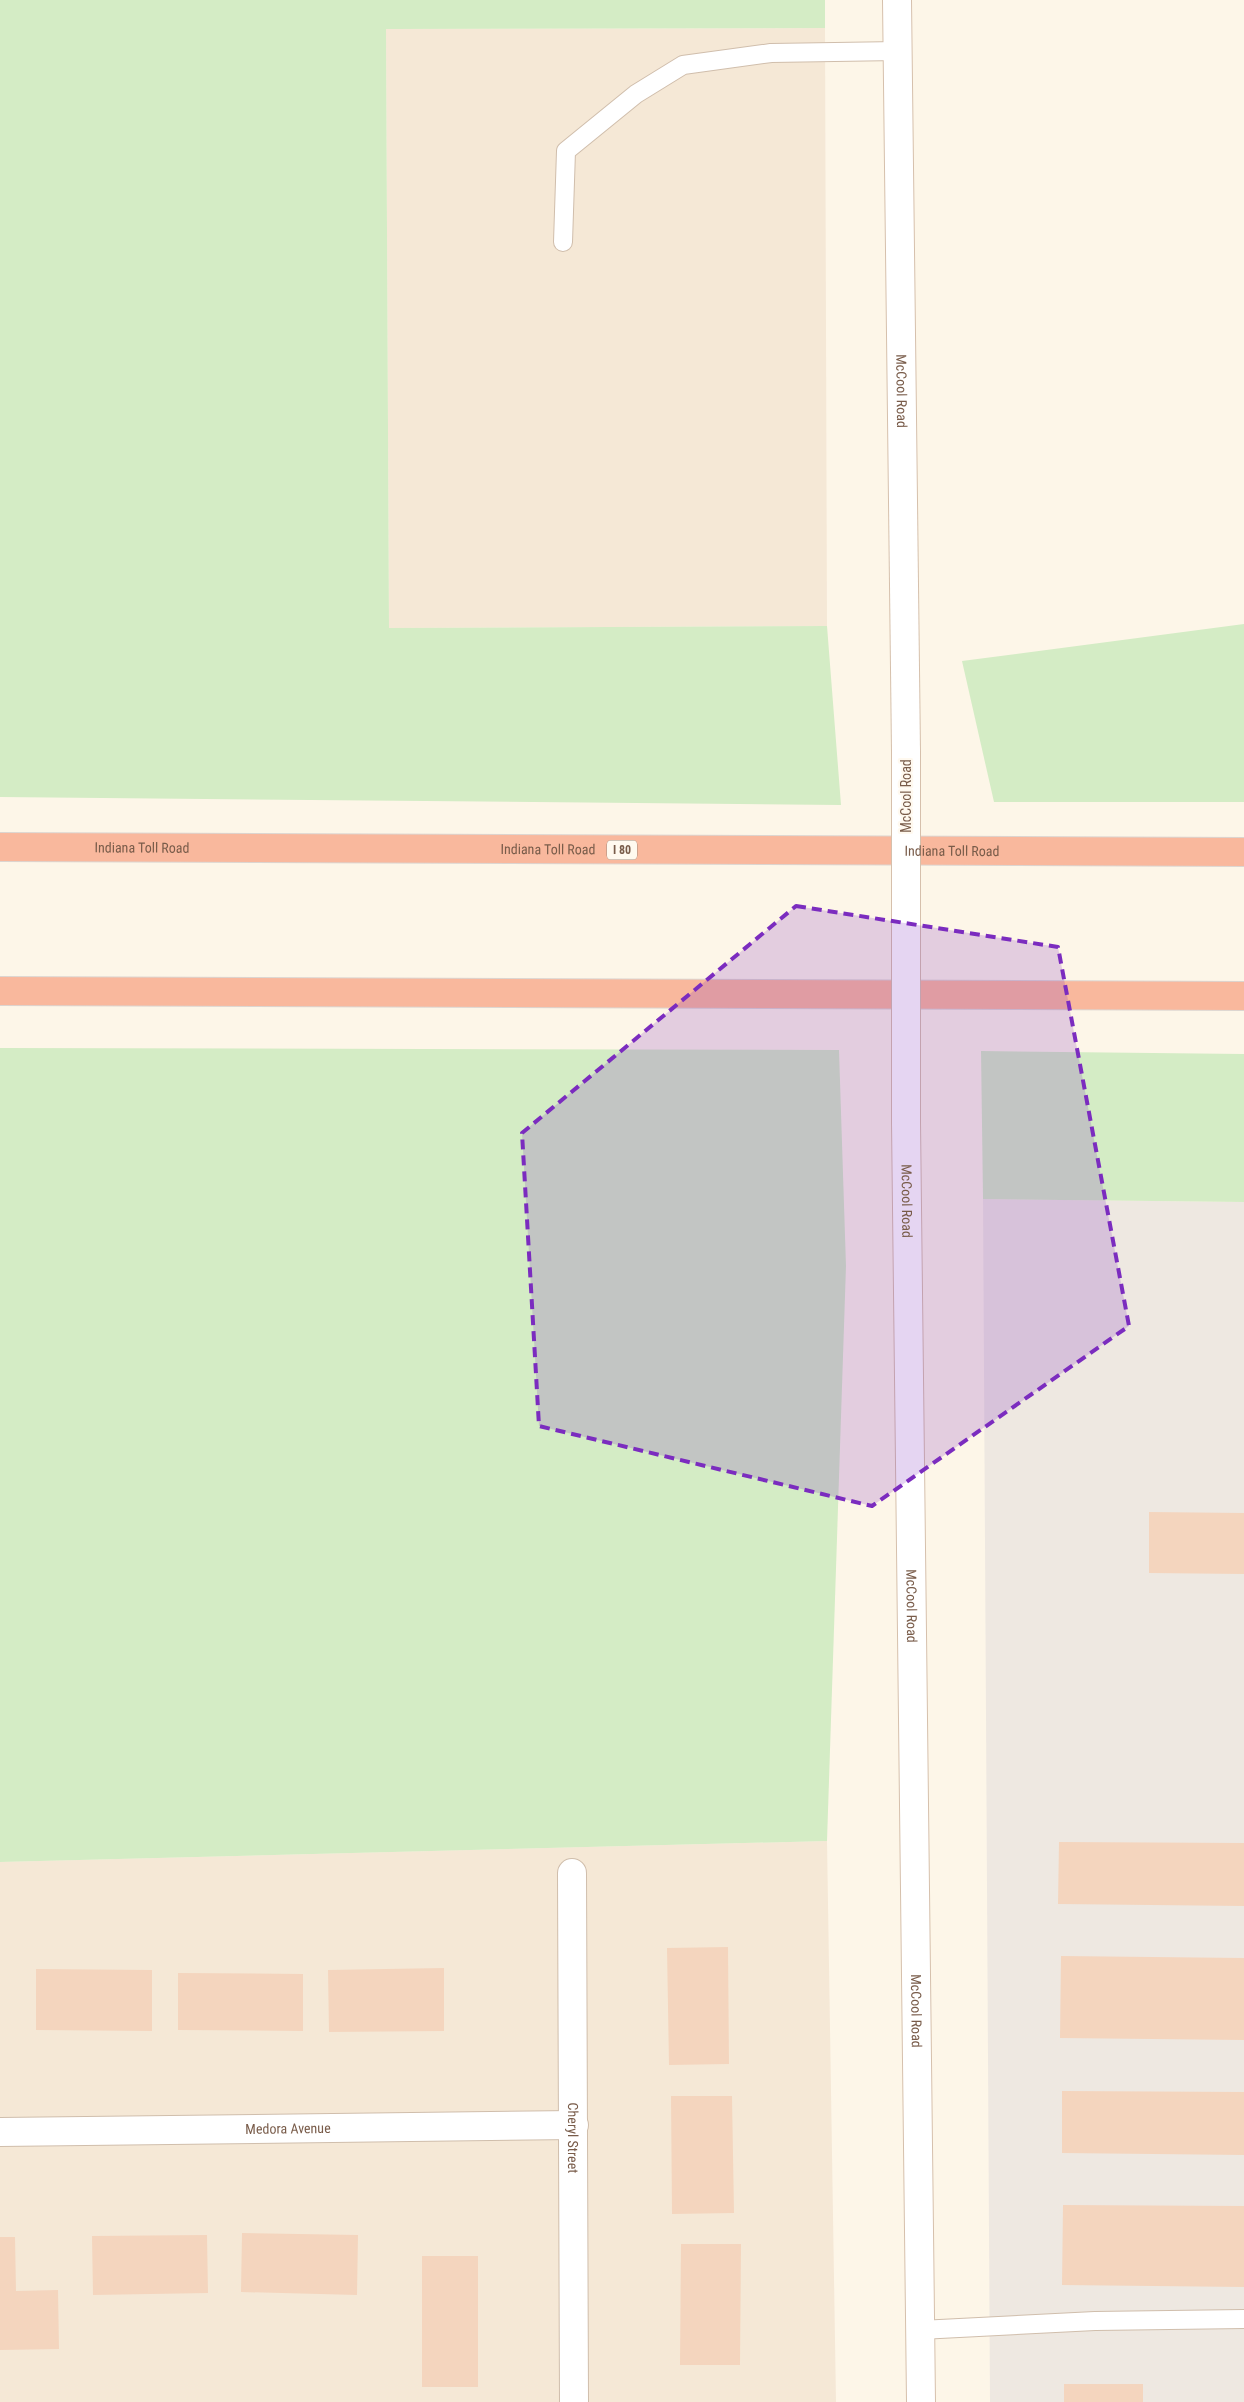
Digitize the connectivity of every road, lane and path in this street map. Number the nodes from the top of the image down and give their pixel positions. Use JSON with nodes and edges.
{"nodes":[{"id":1,"x":897,"y":0,"type":"edge"},
{"id":2,"x":898,"y":51,"type":"junction"},
{"id":3,"x":563,"y":242,"type":"dead end"},
{"id":4,"x":0,"y":847,"type":"edge"},
{"id":5,"x":1244,"y":852,"type":"edge"},
{"id":6,"x":0,"y":992,"type":"edge"},
{"id":7,"x":1244,"y":996,"type":"edge"},
{"id":8,"x":572,"y":1874,"type":"dead end"},
{"id":9,"x":574,"y":2125,"type":"junction"},
{"id":10,"x":0,"y":2132,"type":"edge"},
{"id":11,"x":1244,"y":2319,"type":"edge"},
{"id":12,"x":920,"y":2330,"type":"junction"},
{"id":13,"x":574,"y":2402,"type":"edge"},
{"id":14,"x":921,"y":2402,"type":"edge"}],
"edges":[{"from":1,"to":2,"type":"street","name":"McCool Road"},
{"from":2,"to":3,"type":"lane"},
{"from":2,"to":12,"type":"street","name":"McCool Road","bridge":true},
{"from":4,"to":5,"type":"highway","name":"Indiana Toll Road","number":"I 80"},
{"from":6,"to":7,"type":"highway"},
{"from":8,"to":9,"type":"street","name":"Cheryl Street"},
{"from":9,"to":10,"type":"street","name":"Medora Avenue"},
{"from":9,"to":13,"type":"street","name":"Cheryl Street"},
{"from":11,"to":12,"type":"lane"},
{"from":12,"to":14,"type":"street","name":"McCool Road"}]}
